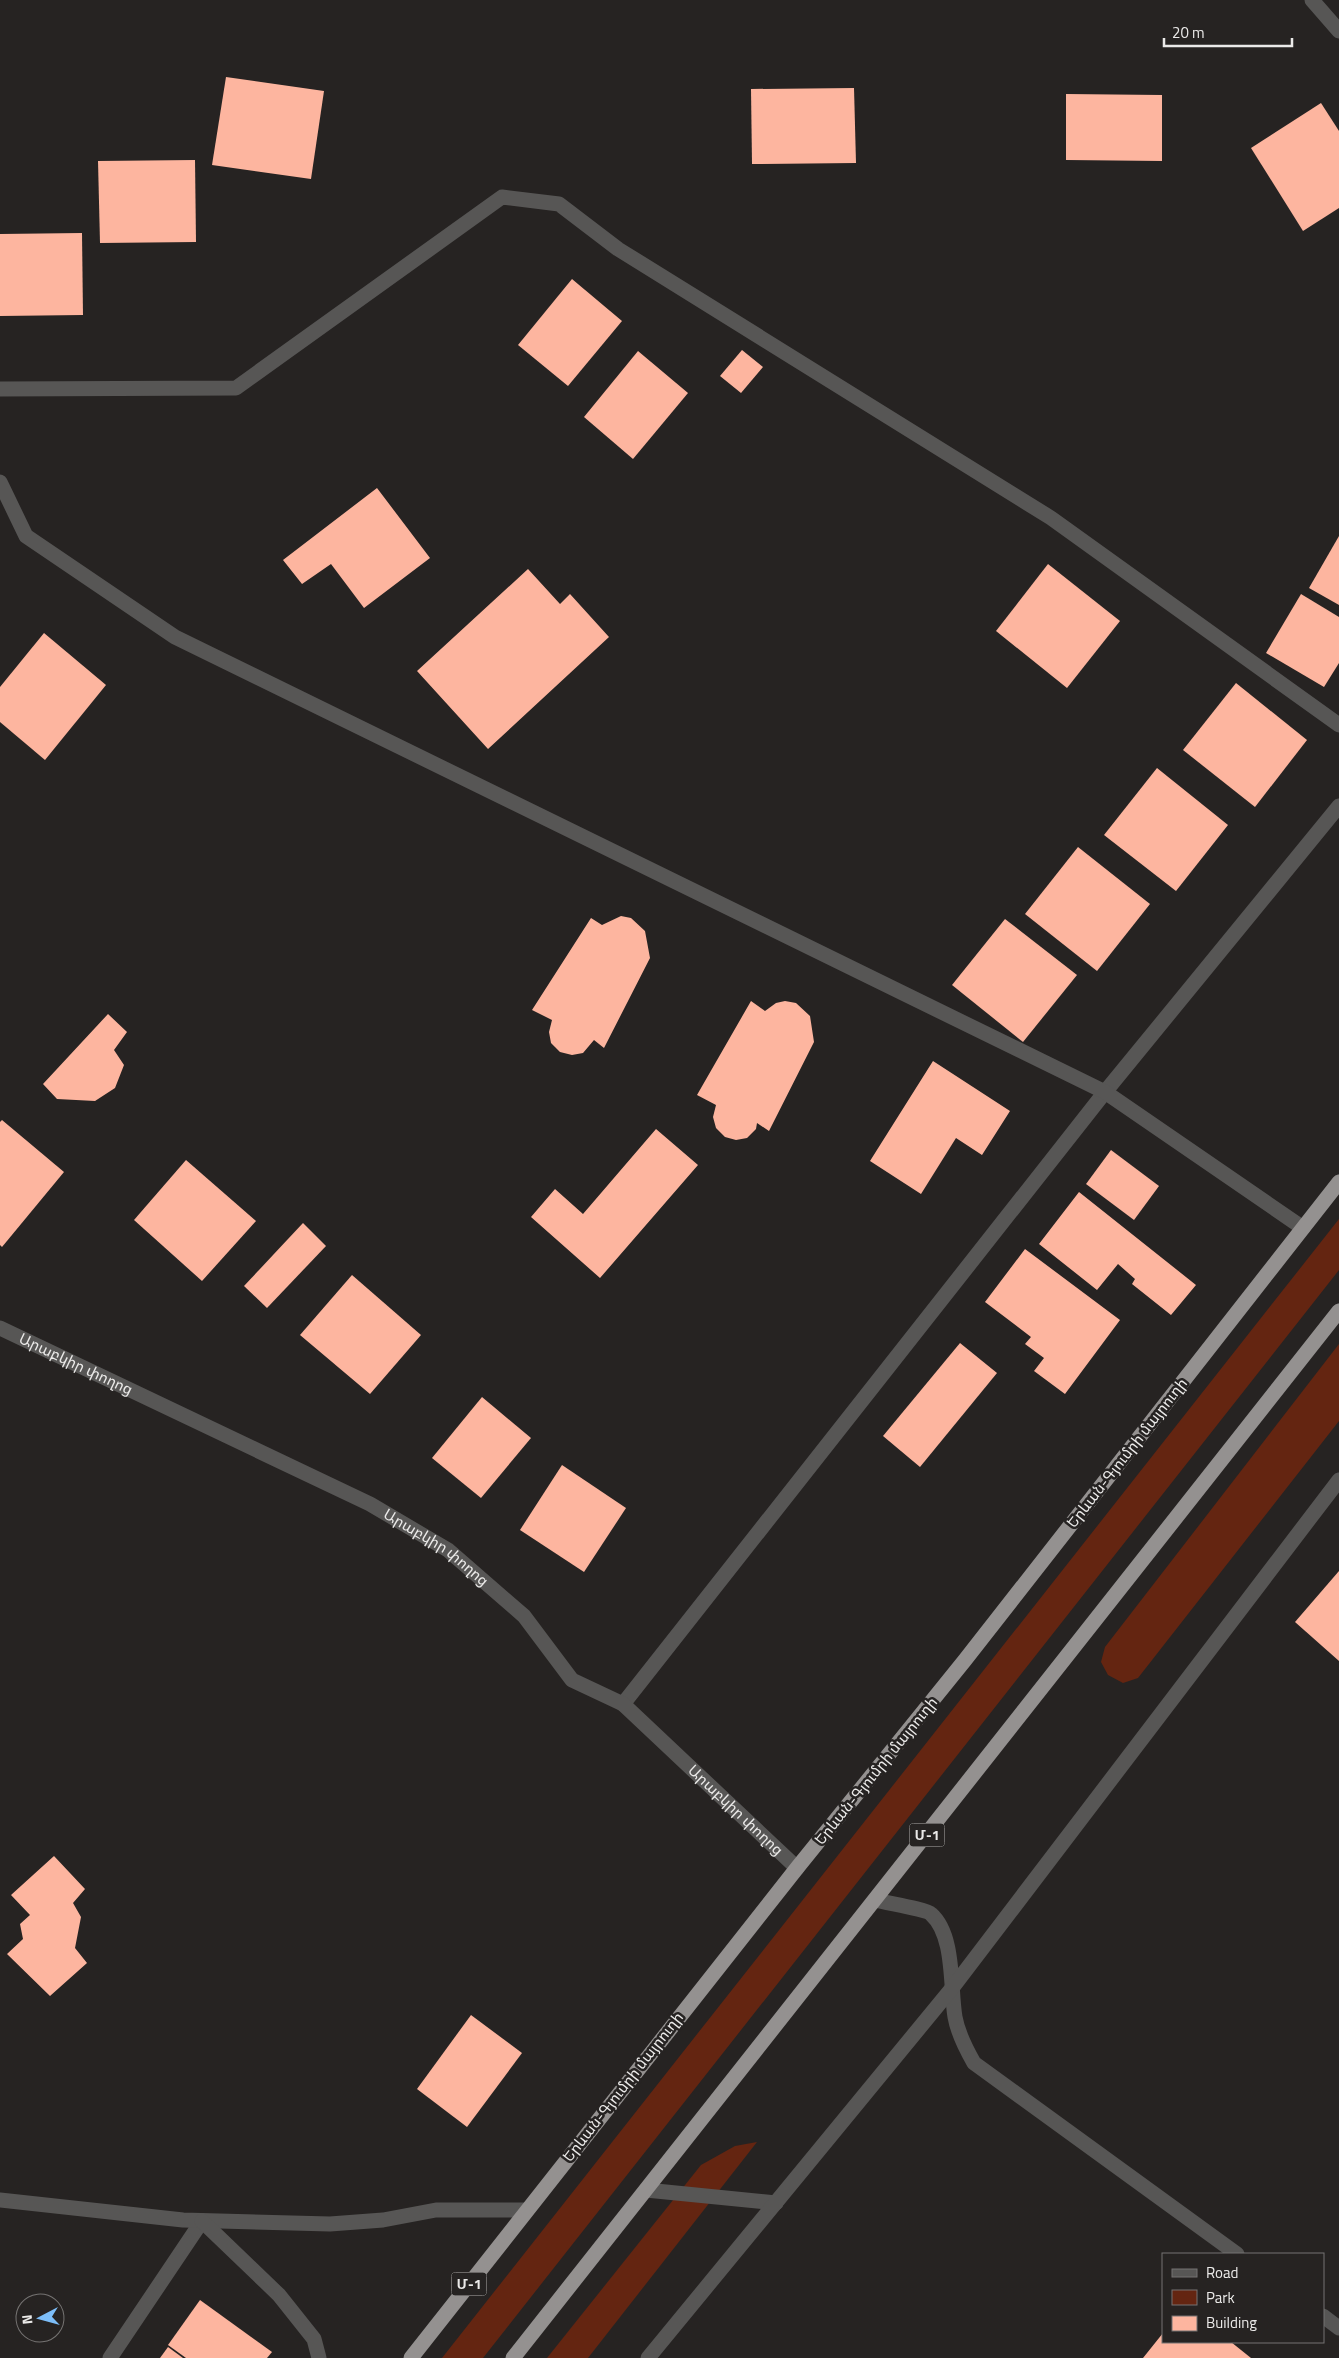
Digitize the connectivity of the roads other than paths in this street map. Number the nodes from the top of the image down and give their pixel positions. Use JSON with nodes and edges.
{"nodes":[{"id":1,"x":1312,"y":0,"type":"edge"},
{"id":2,"x":1339,"y":32,"type":"edge"},
{"id":3,"x":0,"y":388,"type":"edge"},
{"id":4,"x":0,"y":482,"type":"edge"},
{"id":5,"x":1339,"y":725,"type":"edge"},
{"id":6,"x":1339,"y":806,"type":"edge"},
{"id":7,"x":1105,"y":1092,"type":"junction"},
{"id":8,"x":1339,"y":1182,"type":"edge"},
{"id":9,"x":1302,"y":1228,"type":"junction"},
{"id":10,"x":1339,"y":1312,"type":"edge"},
{"id":11,"x":0,"y":1328,"type":"edge"},
{"id":12,"x":1339,"y":1480,"type":"edge"},
{"id":13,"x":623,"y":1704,"type":"junction"},
{"id":14,"x":797,"y":1868,"type":"junction"},
{"id":15,"x":876,"y":1900,"type":"junction"},
{"id":16,"x":953,"y":1987,"type":"junction"},
{"id":17,"x":646,"y":2190,"type":"junction"},
{"id":18,"x":0,"y":2200,"type":"edge"},
{"id":19,"x":776,"y":2203,"type":"junction"},
{"id":20,"x":526,"y":2210,"type":"junction"},
{"id":21,"x":202,"y":2221,"type":"junction"},
{"id":22,"x":1236,"y":2253,"type":"edge"},
{"id":23,"x":1324,"y":2317,"type":"edge"},
{"id":24,"x":1339,"y":2328,"type":"edge"},
{"id":25,"x":110,"y":2358,"type":"edge"},
{"id":26,"x":319,"y":2358,"type":"edge"},
{"id":27,"x":412,"y":2358,"type":"edge"},
{"id":28,"x":513,"y":2358,"type":"edge"},
{"id":29,"x":648,"y":2358,"type":"edge"}],
"edges":[{"from":1,"to":2,"type":"street"},
{"from":3,"to":5,"type":"street"},
{"from":4,"to":7,"type":"street"},
{"from":6,"to":7,"type":"street"},
{"from":7,"to":9,"type":"street"},
{"from":7,"to":13,"type":"street"},
{"from":8,"to":9,"type":"highway","name":"Երևան-Գյումրի մայրուղի","number":"Մ-1"},
{"from":9,"to":14,"type":"highway","name":"Երևան-Գյումրի մայրուղի","number":"Մ-1"},
{"from":10,"to":15,"type":"highway","number":"Մ-1"},
{"from":11,"to":13,"type":"street","name":"Արաբկիր փողոց"},
{"from":12,"to":16,"type":"street"},
{"from":13,"to":14,"type":"street","name":"Արաբկիր փողոց"},
{"from":14,"to":20,"type":"highway","name":"Երևան-Գյումրի մայրուղի","number":"Մ-1"},
{"from":15,"to":16,"type":"street"},
{"from":15,"to":17,"type":"highway","number":"Մ-1"},
{"from":16,"to":19,"type":"street"},
{"from":16,"to":22,"type":"street"},
{"from":17,"to":19,"type":"street"},
{"from":17,"to":28,"type":"highway","number":"Մ-1"},
{"from":18,"to":21,"type":"street"},
{"from":19,"to":29,"type":"street"},
{"from":20,"to":21,"type":"street"},
{"from":20,"to":27,"type":"highway","name":"Երևան-Գյումրի մայրուղի","number":"Մ-1"},
{"from":21,"to":25,"type":"street"},
{"from":21,"to":26,"type":"street"},
{"from":23,"to":24,"type":"street"}]}
